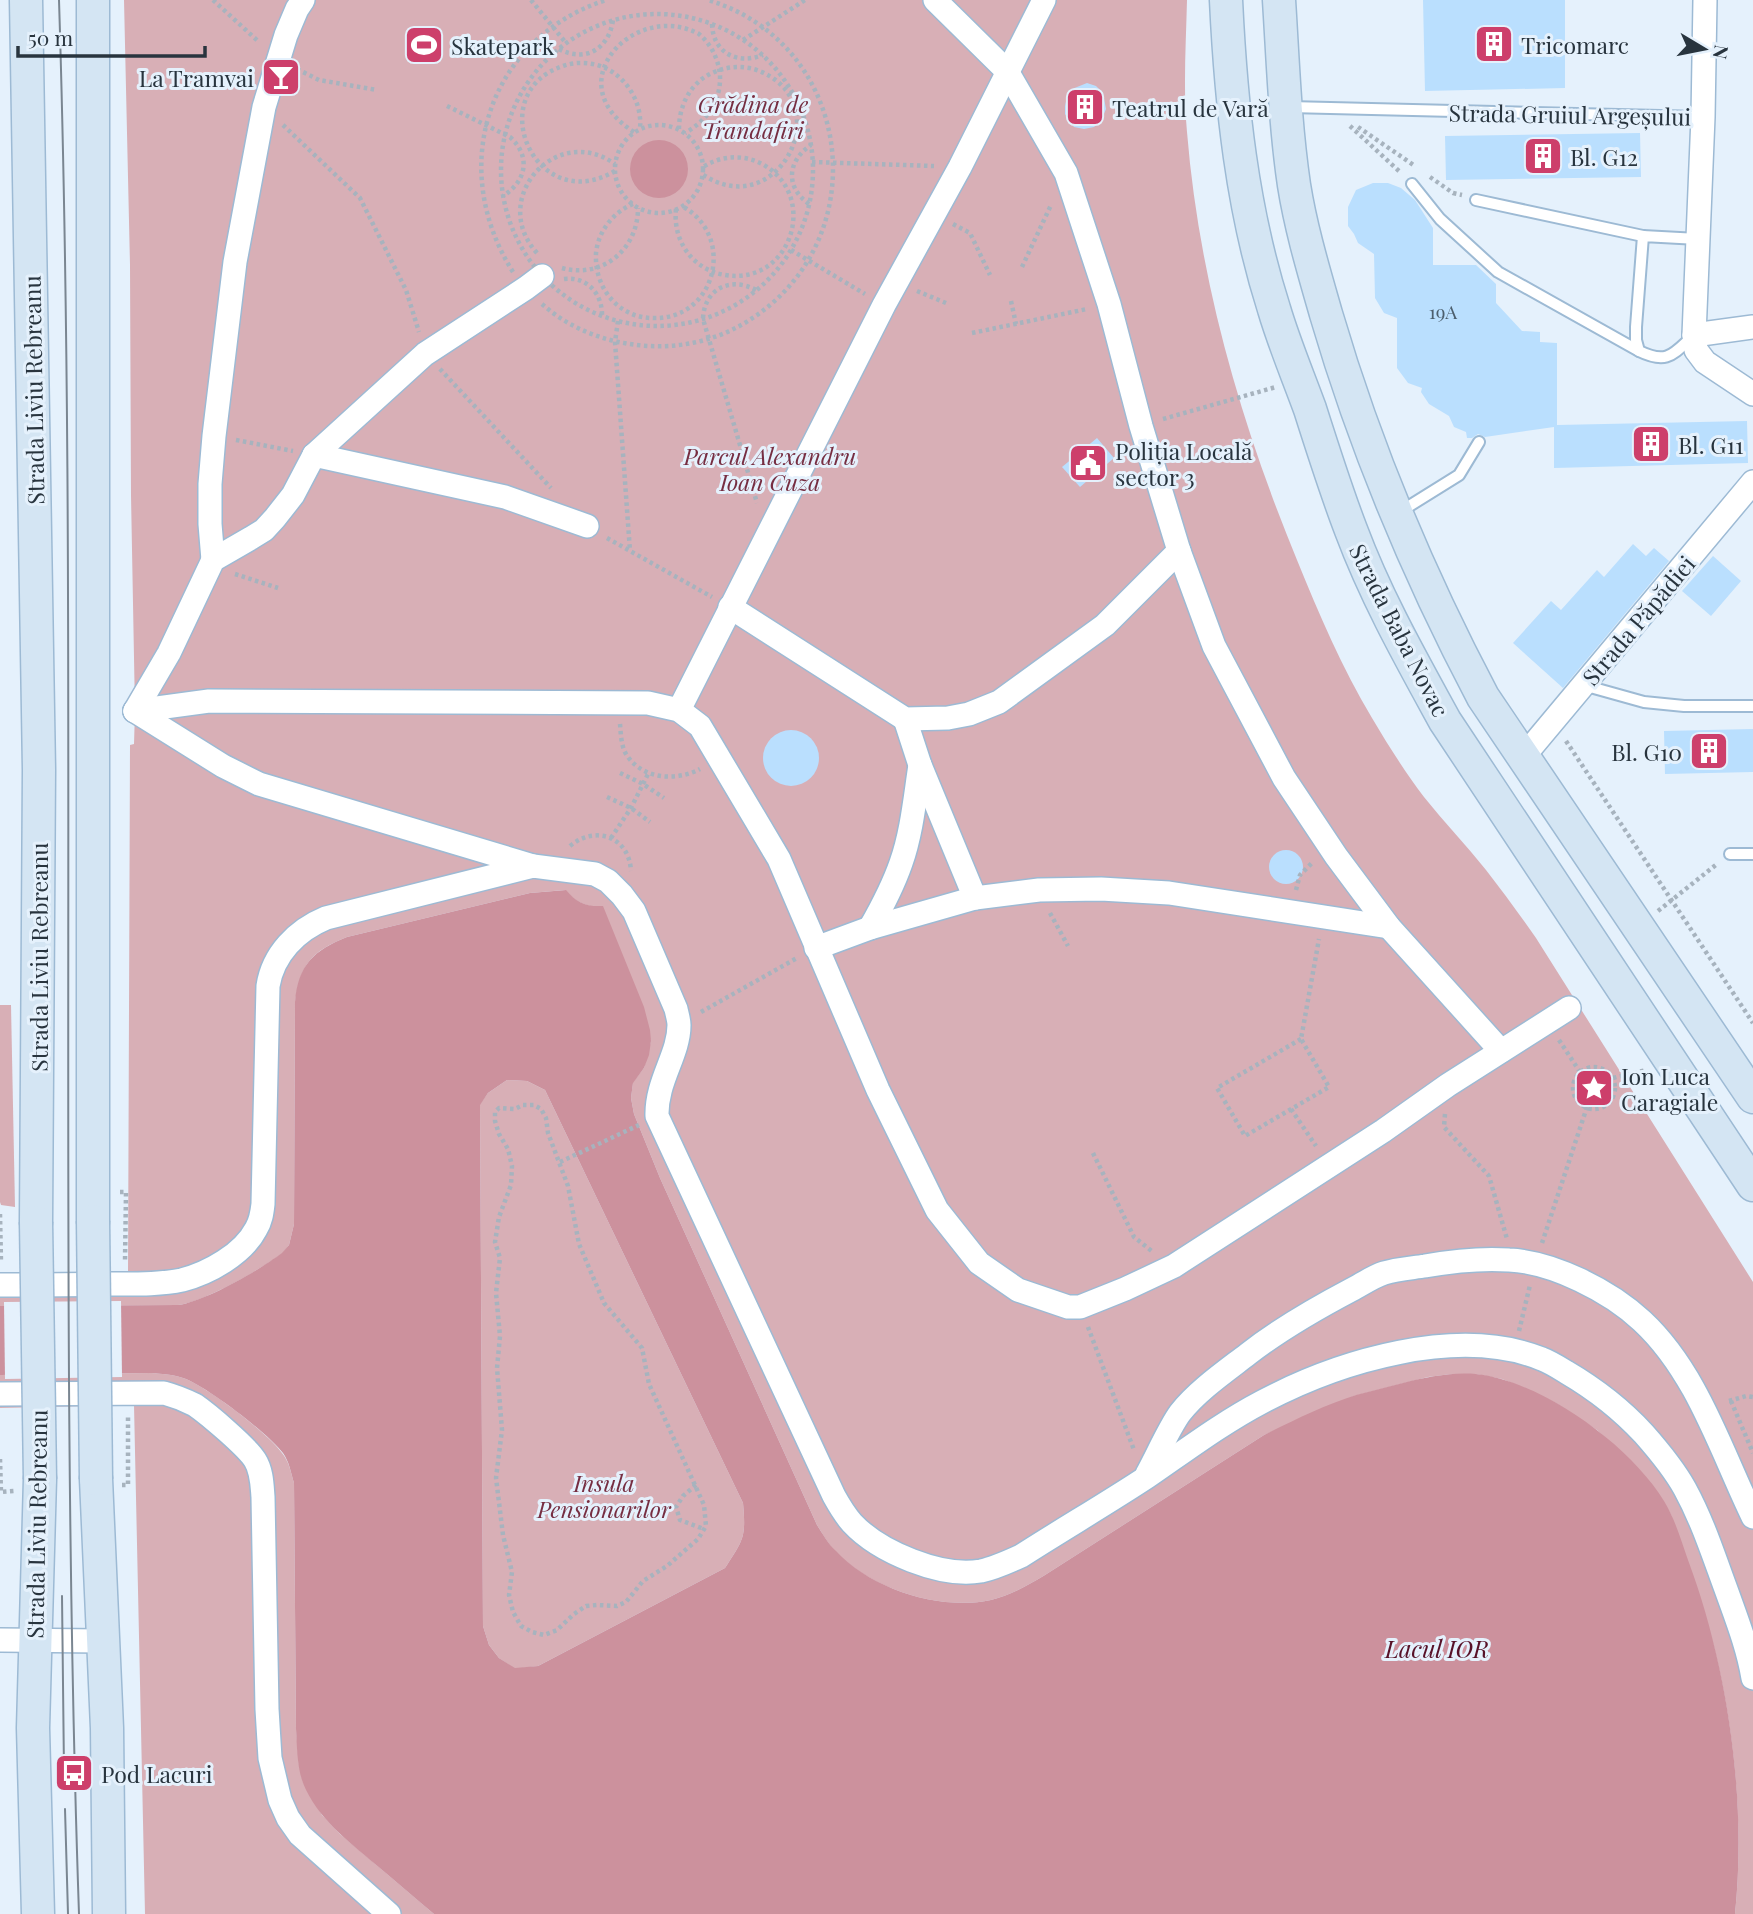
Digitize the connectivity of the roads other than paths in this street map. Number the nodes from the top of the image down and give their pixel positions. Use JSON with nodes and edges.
{"nodes":[{"id":1,"x":26,"y":0,"type":"edge"},
{"id":2,"x":93,"y":0,"type":"edge"},
{"id":3,"x":303,"y":0,"type":"edge"},
{"id":4,"x":935,"y":0,"type":"edge"},
{"id":5,"x":1044,"y":0,"type":"edge"},
{"id":6,"x":1226,"y":0,"type":"edge"},
{"id":7,"x":1279,"y":0,"type":"edge"},
{"id":8,"x":1705,"y":0,"type":"edge"},
{"id":9,"x":1007,"y":71,"type":"junction"},
{"id":10,"x":1285,"y":107,"type":"junction"},
{"id":11,"x":1703,"y":117,"type":"junction"},
{"id":12,"x":1412,"y":184,"type":"road end"},
{"id":13,"x":1476,"y":200,"type":"road end"},
{"id":14,"x":1643,"y":236,"type":"junction"},
{"id":15,"x":1698,"y":239,"type":"junction"},
{"id":16,"x":543,"y":274,"type":"road end"},
{"id":17,"x":1753,"y":327,"type":"edge"},
{"id":18,"x":1694,"y":335,"type":"junction"},
{"id":19,"x":1639,"y":351,"type":"junction"},
{"id":20,"x":1753,"y":394,"type":"edge"},
{"id":21,"x":1479,"y":442,"type":"dead end"},
{"id":22,"x":314,"y":455,"type":"junction"},
{"id":23,"x":1753,"y":482,"type":"edge"},
{"id":24,"x":1396,"y":515,"type":"junction"},
{"id":25,"x":587,"y":526,"type":"road end"},
{"id":26,"x":1179,"y":551,"type":"junction"},
{"id":27,"x":212,"y":563,"type":"junction"},
{"id":28,"x":730,"y":607,"type":"junction"},
{"id":29,"x":1583,"y":685,"type":"junction"},
{"id":30,"x":1753,"y":706,"type":"edge"},
{"id":31,"x":678,"y":710,"type":"junction"},
{"id":32,"x":135,"y":711,"type":"junction"},
{"id":33,"x":905,"y":719,"type":"junction"},
{"id":34,"x":1523,"y":757,"type":"junction"},
{"id":35,"x":920,"y":765,"type":"junction"},
{"id":36,"x":1730,"y":854,"type":"road end"},
{"id":37,"x":1753,"y":854,"type":"edge"},
{"id":38,"x":533,"y":866,"type":"junction"},
{"id":39,"x":975,"y":898,"type":"junction"},
{"id":40,"x":1389,"y":927,"type":"junction"},
{"id":41,"x":870,"y":928,"type":"junction"},
{"id":42,"x":816,"y":948,"type":"junction"},
{"id":43,"x":1569,"y":1008,"type":"dead end"},
{"id":44,"x":1500,"y":1051,"type":"junction"},
{"id":45,"x":1753,"y":1097,"type":"edge"},
{"id":46,"x":1753,"y":1185,"type":"edge"},
{"id":47,"x":0,"y":1285,"type":"edge"},
{"id":48,"x":0,"y":1394,"type":"edge"},
{"id":49,"x":1145,"y":1478,"type":"junction"},
{"id":50,"x":1753,"y":1517,"type":"edge"},
{"id":51,"x":0,"y":1640,"type":"edge"},
{"id":52,"x":34,"y":1640,"type":"junction"},
{"id":53,"x":102,"y":1641,"type":"junction"},
{"id":54,"x":1753,"y":1678,"type":"edge"},
{"id":55,"x":38,"y":1914,"type":"edge"},
{"id":56,"x":109,"y":1914,"type":"edge"},
{"id":57,"x":389,"y":1914,"type":"edge"}],
"edges":[{"from":1,"to":52,"type":"main road","name":"Strada Liviu Rebreanu","bridge":true},
{"from":2,"to":53,"type":"main road","bridge":true},
{"from":3,"to":27,"type":"street"},
{"from":4,"to":9,"type":"street"},
{"from":5,"to":9,"type":"street"},
{"from":6,"to":46,"type":"main road","name":"Strada Baba Novac"},
{"from":7,"to":10,"type":"main road","name":"Strada Baba Novac"},
{"from":8,"to":11,"type":"street"},
{"from":9,"to":26,"type":"street"},
{"from":9,"to":28,"type":"street"},
{"from":10,"to":11,"type":"lane","name":"Strada Gruiul Argeșului"},
{"from":10,"to":24,"type":"main road","name":"Strada Baba Novac"},
{"from":11,"to":15,"type":"street","name":"Strada Gruiul Argeșului"},
{"from":12,"to":19,"type":"lane"},
{"from":13,"to":14,"type":"lane"},
{"from":14,"to":15,"type":"lane"},
{"from":14,"to":19,"type":"lane"},
{"from":15,"to":18,"type":"street","name":"Strada Gruiul Argeșului"},
{"from":16,"to":22,"type":"street"},
{"from":17,"to":18,"type":"street"},
{"from":18,"to":19,"type":"lane"},
{"from":18,"to":20,"type":"street"},
{"from":21,"to":24,"type":"lane"},
{"from":22,"to":25,"type":"street"},
{"from":22,"to":27,"type":"street"},
{"from":23,"to":29,"type":"street","name":"Strada Păpădiei"},
{"from":24,"to":34,"type":"main road","name":"Strada Baba Novac"},
{"from":26,"to":33,"type":"street"},
{"from":26,"to":40,"type":"street"},
{"from":27,"to":32,"type":"street"},
{"from":28,"to":31,"type":"street"},
{"from":28,"to":33,"type":"street"},
{"from":29,"to":30,"type":"lane"},
{"from":29,"to":34,"type":"street","name":"Strada Păpădiei"},
{"from":31,"to":32,"type":"street"},
{"from":31,"to":42,"type":"street"},
{"from":32,"to":38,"type":"street"},
{"from":33,"to":35,"type":"street"},
{"from":34,"to":45,"type":"main road","name":"Strada Baba Novac"},
{"from":35,"to":39,"type":"street"},
{"from":35,"to":41,"type":"street"},
{"from":36,"to":37,"type":"lane"},
{"from":38,"to":47,"type":"street"},
{"from":38,"to":49,"type":"street"},
{"from":39,"to":40,"type":"street"},
{"from":39,"to":41,"type":"street"},
{"from":40,"to":44,"type":"street"},
{"from":41,"to":42,"type":"street"},
{"from":42,"to":44,"type":"street"},
{"from":43,"to":44,"type":"street"},
{"from":48,"to":57,"type":"street"},
{"from":49,"to":50,"type":"street"},
{"from":49,"to":54,"type":"street"},
{"from":51,"to":52,"type":"street"},
{"from":52,"to":53,"type":"street"},
{"from":52,"to":55,"type":"main road","name":"Strada Liviu Rebreanu"},
{"from":53,"to":56,"type":"main road"}]}
